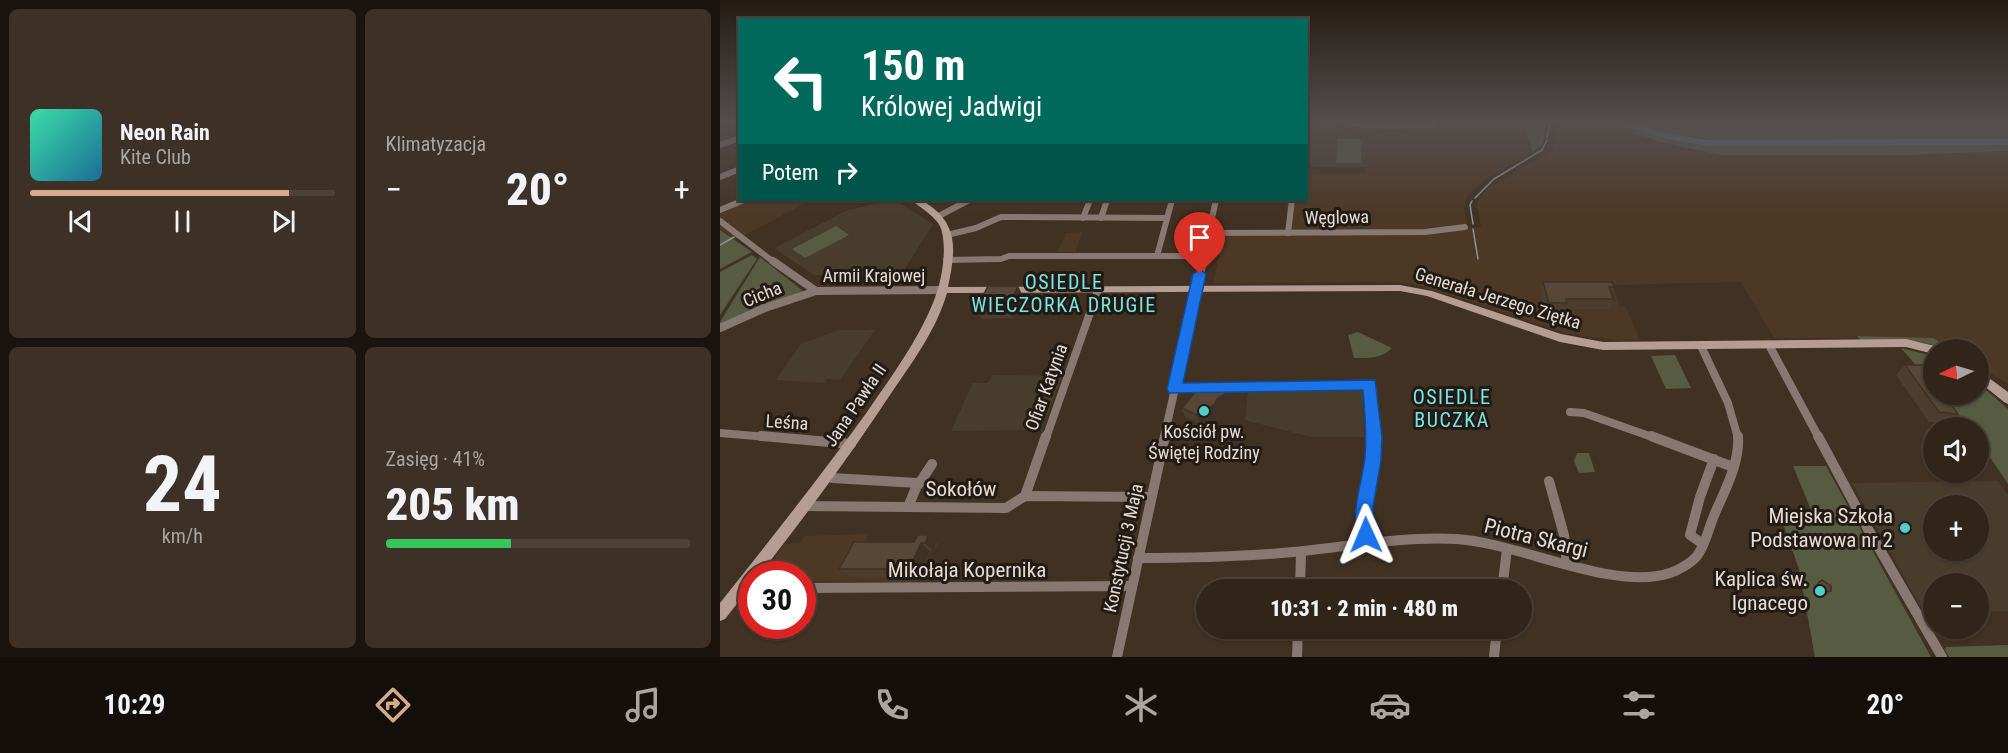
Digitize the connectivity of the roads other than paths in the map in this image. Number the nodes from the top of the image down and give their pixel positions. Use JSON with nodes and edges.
{"nodes":[{"id":1,"x":738,"y":170,"type":"edge"},
{"id":2,"x":720,"y":177,"type":"edge"},
{"id":3,"x":742,"y":201,"type":"edge"},
{"id":4,"x":917,"y":201,"type":"edge"},
{"id":5,"x":967,"y":201,"type":"edge"},
{"id":6,"x":1090,"y":201,"type":"edge"},
{"id":7,"x":1107,"y":201,"type":"edge"},
{"id":8,"x":1172,"y":201,"type":"edge"},
{"id":9,"x":1216,"y":201,"type":"edge"},
{"id":10,"x":1292,"y":201,"type":"edge"},
{"id":11,"x":720,"y":210,"type":"edge"},
{"id":12,"x":937,"y":217,"type":"junction"},
{"id":13,"x":1083,"y":218,"type":"junction"},
{"id":14,"x":1101,"y":218,"type":"junction"},
{"id":15,"x":1167,"y":218,"type":"junction"},
{"id":16,"x":720,"y":221,"type":"edge"},
{"id":17,"x":1465,"y":227,"type":"dead end"},
{"id":18,"x":1209,"y":233,"type":"junction"},
{"id":19,"x":1288,"y":233,"type":"junction"},
{"id":20,"x":947,"y":235,"type":"junction"},
{"id":21,"x":1204,"y":255,"type":"junction"},
{"id":22,"x":1157,"y":256,"type":"junction"},
{"id":23,"x":946,"y":260,"type":"junction"},
{"id":24,"x":1196,"y":289,"type":"junction"},
{"id":25,"x":942,"y":290,"type":"junction"},
{"id":26,"x":1098,"y":290,"type":"junction"},
{"id":27,"x":816,"y":291,"type":"junction"},
{"id":28,"x":720,"y":328,"type":"edge"},
{"id":29,"x":1769,"y":345,"type":"junction"},
{"id":30,"x":1701,"y":346,"type":"junction"},
{"id":31,"x":1923,"y":347,"type":"edge"},
{"id":32,"x":1989,"y":383,"type":"edge"},
{"id":33,"x":1174,"y":389,"type":"junction"},
{"id":34,"x":2008,"y":399,"type":"edge"},
{"id":35,"x":1570,"y":412,"type":"dead end"},
{"id":36,"x":720,"y":433,"type":"edge"},
{"id":37,"x":851,"y":444,"type":"junction"},
{"id":38,"x":1714,"y":459,"type":"junction"},
{"id":39,"x":932,"y":464,"type":"dead end"},
{"id":40,"x":1733,"y":467,"type":"junction"},
{"id":41,"x":832,"y":478,"type":"dead end"},
{"id":42,"x":1550,"y":481,"type":"dead end"},
{"id":43,"x":919,"y":484,"type":"junction"},
{"id":44,"x":1025,"y":496,"type":"junction"},
{"id":45,"x":1151,"y":497,"type":"junction"},
{"id":46,"x":804,"y":506,"type":"junction"},
{"id":47,"x":908,"y":507,"type":"junction"},
{"id":48,"x":1367,"y":544,"type":"junction"},
{"id":49,"x":1703,"y":544,"type":"junction"},
{"id":50,"x":1507,"y":549,"type":"junction"},
{"id":51,"x":1301,"y":552,"type":"junction"},
{"id":52,"x":1138,"y":558,"type":"junction"},
{"id":53,"x":765,"y":561,"type":"edge"},
{"id":54,"x":1567,"y":564,"type":"junction"},
{"id":55,"x":1300,"y":579,"type":"edge"},
{"id":56,"x":1503,"y":579,"type":"edge"},
{"id":57,"x":1132,"y":586,"type":"junction"},
{"id":58,"x":816,"y":588,"type":"edge"},
{"id":59,"x":738,"y":596,"type":"edge"},
{"id":60,"x":720,"y":614,"type":"edge"},
{"id":61,"x":1298,"y":639,"type":"edge"},
{"id":62,"x":1496,"y":639,"type":"edge"},
{"id":63,"x":1117,"y":657,"type":"edge"},
{"id":64,"x":1297,"y":657,"type":"edge"},
{"id":65,"x":1494,"y":657,"type":"edge"},
{"id":66,"x":1942,"y":657,"type":"edge"}],
"edges":[{"from":1,"to":2,"type":"street"},
{"from":3,"to":11,"type":"street"},
{"from":4,"to":12,"type":"street"},
{"from":5,"to":12,"type":"street"},
{"from":6,"to":13,"type":"street"},
{"from":7,"to":14,"type":"street"},
{"from":8,"to":15,"type":"street"},
{"from":9,"to":18,"type":"street","name":"Konstytucji 3 Maja"},
{"from":10,"to":19,"type":"street"},
{"from":12,"to":20,"type":"street"},
{"from":13,"to":14,"type":"street"},
{"from":13,"to":20,"type":"street"},
{"from":14,"to":15,"type":"street"},
{"from":15,"to":22,"type":"street"},
{"from":16,"to":27,"type":"street","name":"Armii Krajowej"},
{"from":17,"to":19,"type":"street","name":"Węglowa"},
{"from":18,"to":19,"type":"street","name":"Węglowa"},
{"from":18,"to":21,"type":"street","name":"Konstytucji 3 Maja"},
{"from":20,"to":23,"type":"street","name":"Jana Pawła II"},
{"from":21,"to":22,"type":"street"},
{"from":21,"to":24,"type":"street","name":"Konstytucji 3 Maja"},
{"from":22,"to":23,"type":"street"},
{"from":23,"to":25,"type":"street","name":"Jana Pawła II"},
{"from":24,"to":26,"type":"street","name":"Generała Jerzego Ziętka"},
{"from":24,"to":30,"type":"street","name":"Generała Jerzego Ziętka"},
{"from":24,"to":33,"type":"street","name":"Konstytucji 3 Maja"},
{"from":25,"to":26,"type":"street","name":"Generała Jerzego Ziętka"},
{"from":25,"to":27,"type":"street","name":"Armii Krajowej"},
{"from":25,"to":37,"type":"street","name":"Jana Pawła II"},
{"from":26,"to":44,"type":"street","name":"Ofiar Katynia"},
{"from":27,"to":28,"type":"street","name":"Cicha"},
{"from":29,"to":30,"type":"street","name":"Generała Jerzego Ziętka"},
{"from":29,"to":31,"type":"street","name":"Generała Jerzego Ziętka"},
{"from":29,"to":66,"type":"street"},
{"from":30,"to":40,"type":"street","name":"Piotra Skargi"},
{"from":32,"to":34,"type":"street"},
{"from":33,"to":45,"type":"street","name":"Konstytucji 3 Maja"},
{"from":33,"to":48,"type":"street"},
{"from":35,"to":38,"type":"street"},
{"from":36,"to":37,"type":"street","name":"Leśna"},
{"from":37,"to":46,"type":"street","name":"Jana Pawła II"},
{"from":38,"to":40,"type":"street"},
{"from":38,"to":49,"type":"street"},
{"from":39,"to":43,"type":"street"},
{"from":40,"to":49,"type":"street","name":"Piotra Skargi"},
{"from":41,"to":43,"type":"street"},
{"from":42,"to":54,"type":"street"},
{"from":43,"to":47,"type":"street"},
{"from":44,"to":45,"type":"street","name":"Sokołów"},
{"from":44,"to":47,"type":"street","name":"Sokołów"},
{"from":45,"to":52,"type":"street","name":"Konstytucji 3 Maja"},
{"from":46,"to":47,"type":"street","name":"Sokołów"},
{"from":46,"to":53,"type":"street","name":"Jana Pawła II"},
{"from":48,"to":50,"type":"street","name":"Piotra Skargi"},
{"from":48,"to":51,"type":"street","name":"Piotra Skargi"},
{"from":49,"to":54,"type":"street","name":"Piotra Skargi"},
{"from":50,"to":54,"type":"street","name":"Piotra Skargi"},
{"from":50,"to":56,"type":"street"},
{"from":51,"to":52,"type":"street","name":"Piotra Skargi"},
{"from":51,"to":55,"type":"street"},
{"from":52,"to":57,"type":"street","name":"Konstytucji 3 Maja"},
{"from":57,"to":58,"type":"street","name":"Mikołaja Kopernika"},
{"from":57,"to":63,"type":"street","name":"Konstytucji 3 Maja"},
{"from":59,"to":60,"type":"street","name":"Jana Pawła II"},
{"from":61,"to":64,"type":"street"},
{"from":62,"to":65,"type":"street"}]}
